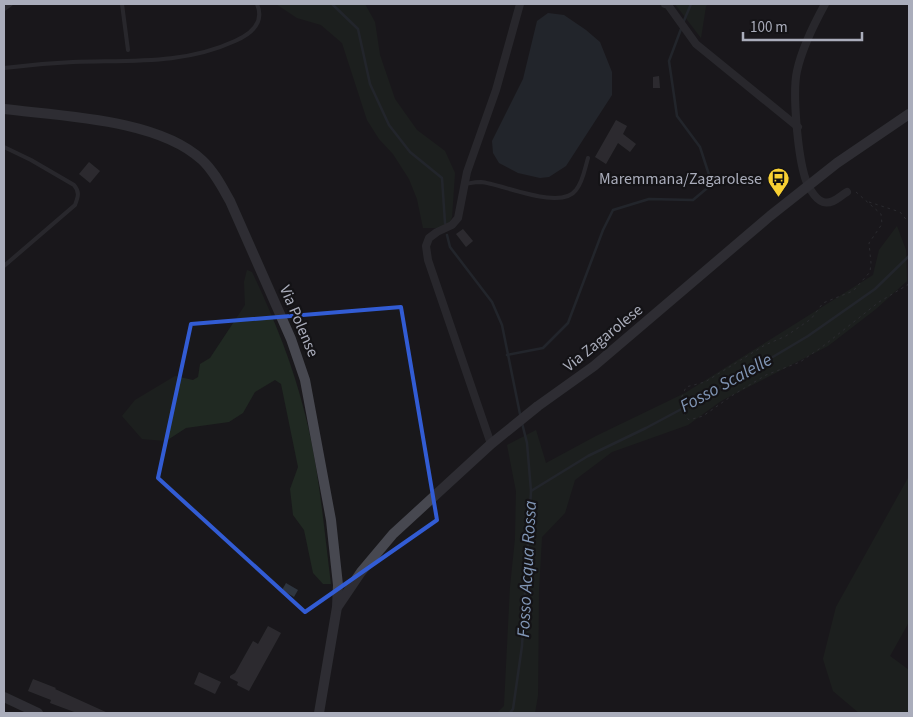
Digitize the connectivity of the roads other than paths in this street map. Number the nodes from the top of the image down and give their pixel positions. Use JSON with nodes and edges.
{"nodes":[{"id":1,"x":11,"y":4,"type":"edge"},
{"id":2,"x":122,"y":4,"type":"edge"},
{"id":3,"x":257,"y":4,"type":"edge"},
{"id":4,"x":520,"y":4,"type":"edge"},
{"id":5,"x":668,"y":4,"type":"edge"},
{"id":6,"x":825,"y":4,"type":"edge"},
{"id":7,"x":4,"y":8,"type":"edge"},
{"id":8,"x":128,"y":50,"type":"dead end"},
{"id":9,"x":4,"y":68,"type":"edge"},
{"id":10,"x":4,"y":109,"type":"edge"},
{"id":11,"x":909,"y":114,"type":"edge"},
{"id":12,"x":798,"y":127,"type":"junction"},
{"id":13,"x":4,"y":147,"type":"edge"},
{"id":14,"x":588,"y":158,"type":"dead end"},
{"id":15,"x":464,"y":185,"type":"junction"},
{"id":16,"x":808,"y":186,"type":"junction"},
{"id":17,"x":847,"y":192,"type":"road end"},
{"id":18,"x":4,"y":266,"type":"edge"},
{"id":19,"x":491,"y":444,"type":"junction"},
{"id":20,"x":337,"y":607,"type":"junction"},
{"id":21,"x":4,"y":697,"type":"edge"},
{"id":22,"x":38,"y":713,"type":"edge"},
{"id":23,"x":319,"y":713,"type":"edge"}],
"edges":[{"from":1,"to":7,"type":"lane"},
{"from":2,"to":8,"type":"lane"},
{"from":3,"to":9,"type":"lane"},
{"from":4,"to":15,"type":"street"},
{"from":5,"to":12,"type":"street"},
{"from":6,"to":12,"type":"street"},
{"from":10,"to":20,"type":"main road","name":"Via Polense"},
{"from":11,"to":16,"type":"main road","name":"Via Zagarolese"},
{"from":12,"to":16,"type":"street"},
{"from":13,"to":18,"type":"lane"},
{"from":14,"to":15,"type":"lane"},
{"from":15,"to":19,"type":"street"},
{"from":16,"to":17,"type":"street"},
{"from":16,"to":19,"type":"main road","name":"Via Zagarolese"},
{"from":19,"to":20,"type":"main road","name":"Via Zagarolese"},
{"from":20,"to":23,"type":"main road","name":"Via Polense"},
{"from":21,"to":22,"type":"main road"}]}
